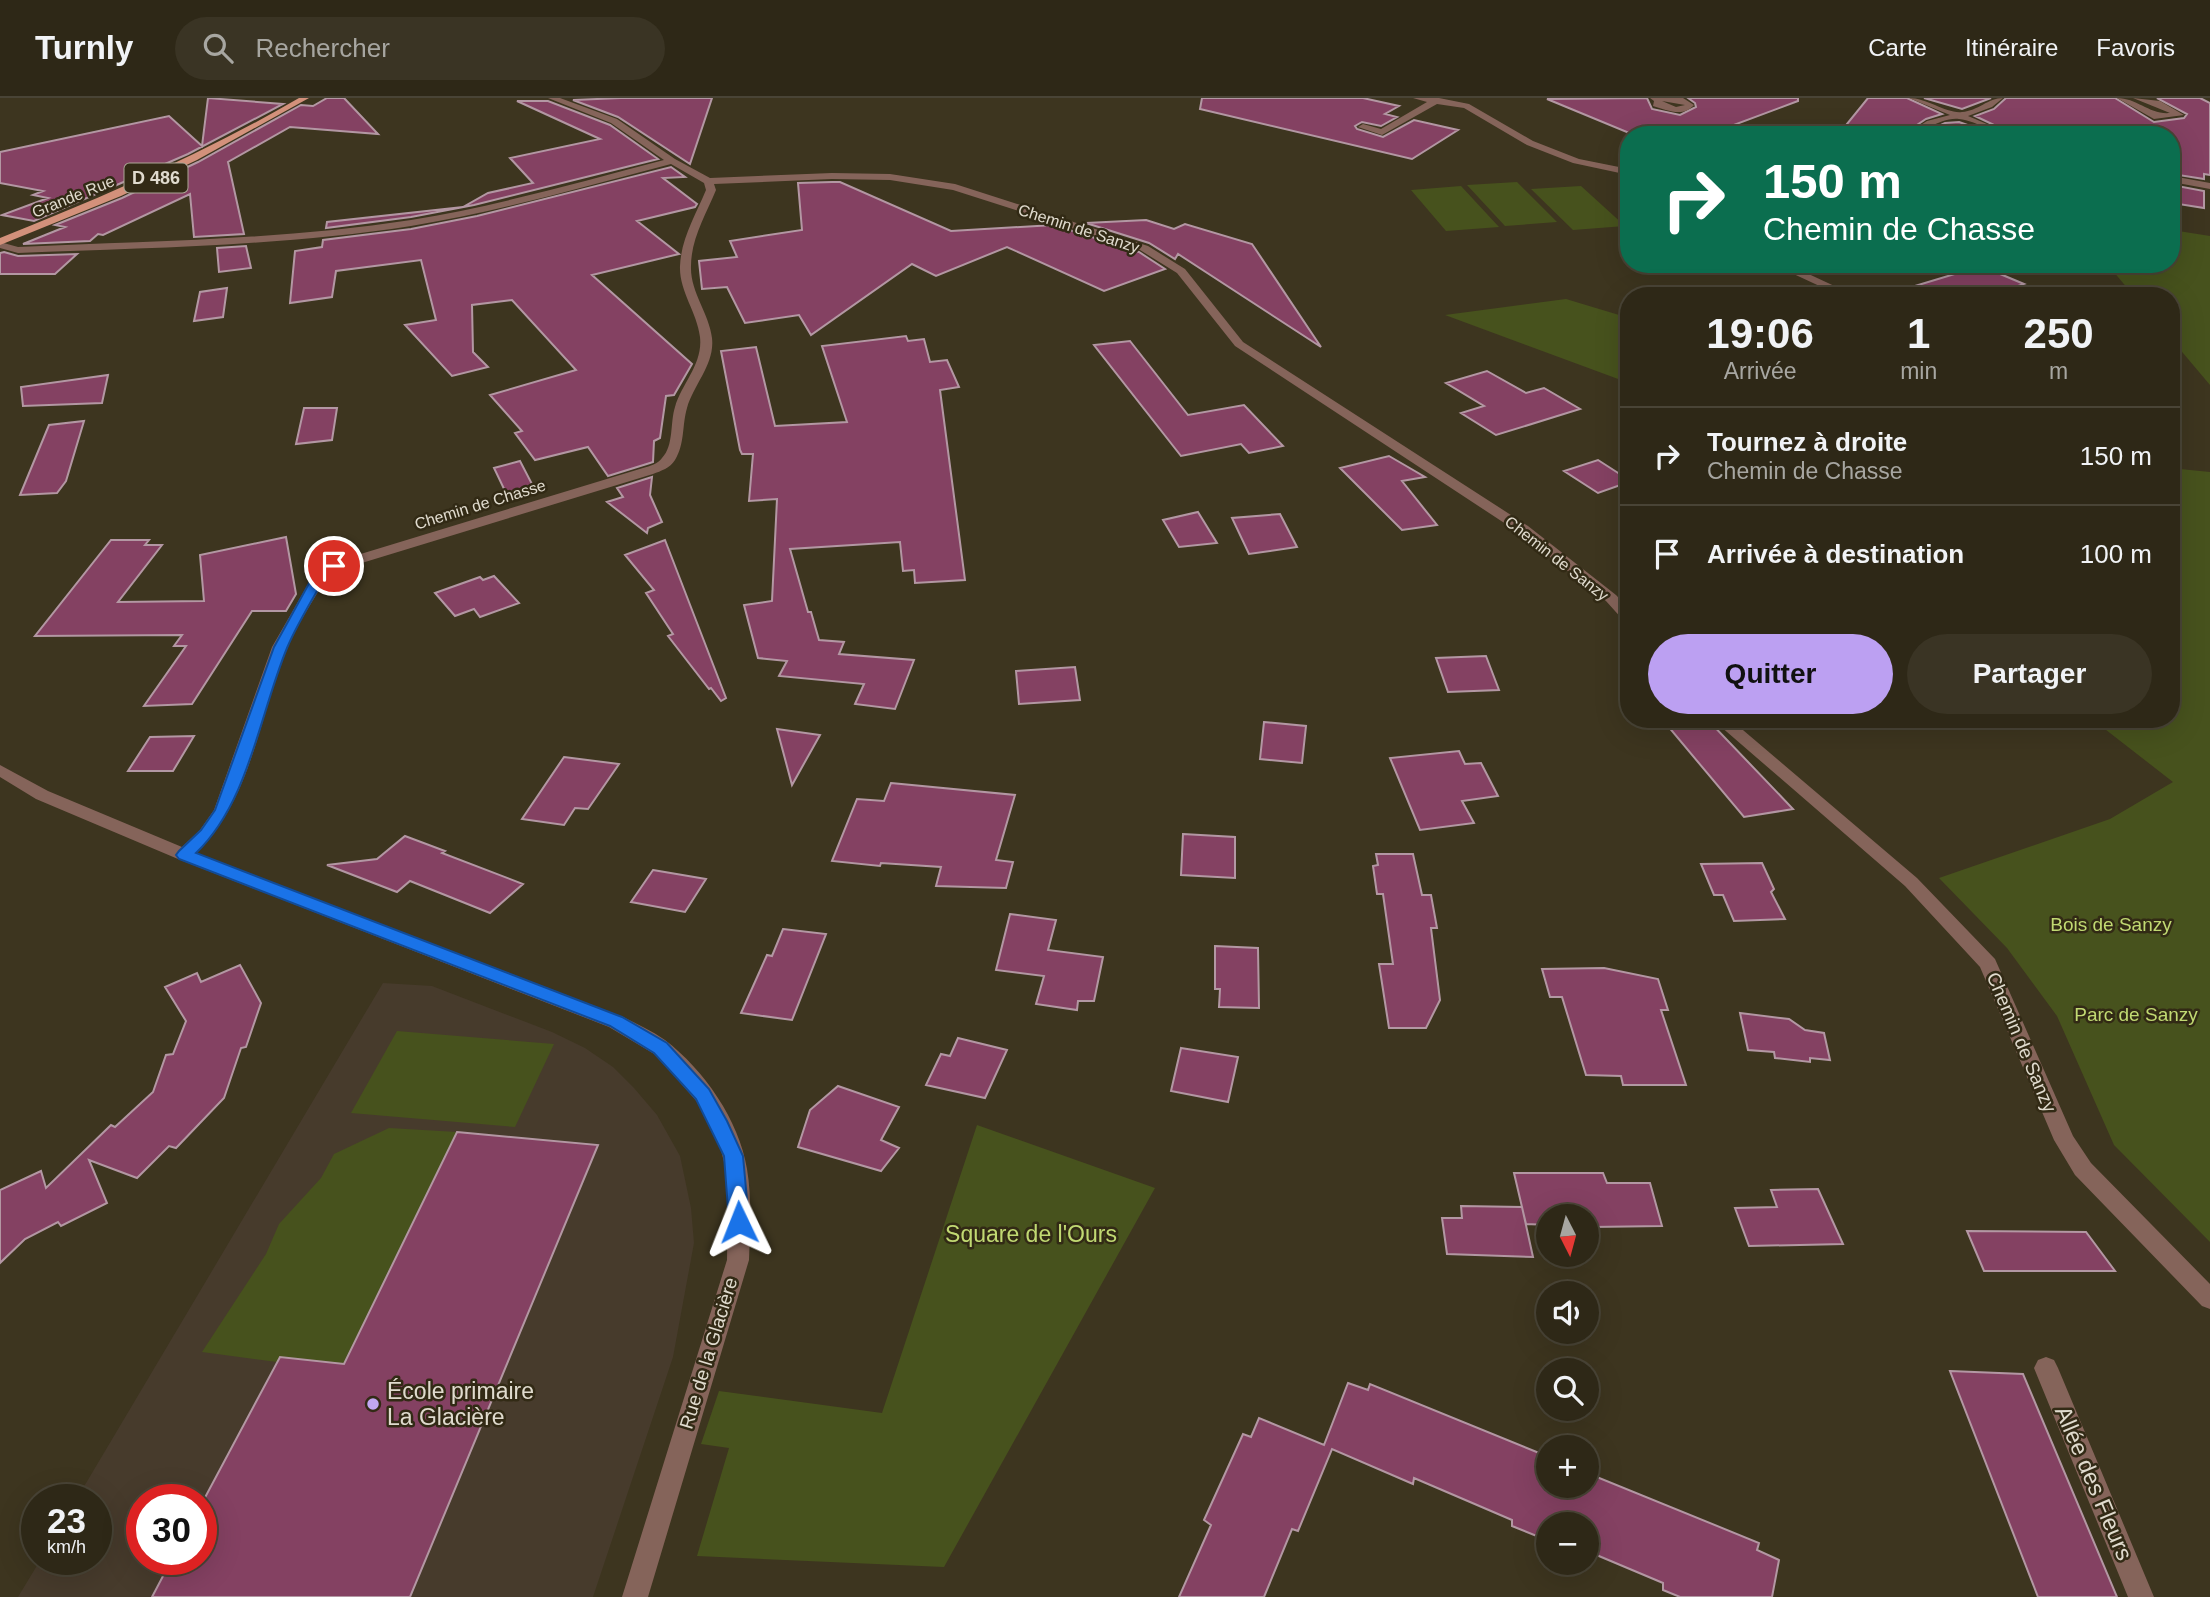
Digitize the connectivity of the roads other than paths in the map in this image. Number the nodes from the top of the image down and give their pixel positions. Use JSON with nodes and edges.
{"nodes":[{"id":1,"x":305,"y":98,"type":"edge"},
{"id":2,"x":552,"y":98,"type":"edge"},
{"id":3,"x":1417,"y":98,"type":"edge"},
{"id":4,"x":1913,"y":98,"type":"edge"},
{"id":5,"x":1999,"y":98,"type":"edge"},
{"id":6,"x":2121,"y":98,"type":"edge"},
{"id":7,"x":2137,"y":98,"type":"edge"},
{"id":8,"x":1437,"y":100,"type":"junction"},
{"id":9,"x":1957,"y":115,"type":"junction"},
{"id":10,"x":1920,"y":126,"type":"edge"},
{"id":11,"x":1986,"y":126,"type":"edge"},
{"id":12,"x":1363,"y":127,"type":"dead end"},
{"id":13,"x":672,"y":161,"type":"junction"},
{"id":14,"x":1620,"y":170,"type":"edge"},
{"id":15,"x":2180,"y":180,"type":"edge"},
{"id":16,"x":708,"y":181,"type":"junction"},
{"id":17,"x":2210,"y":186,"type":"edge"},
{"id":18,"x":0,"y":243,"type":"edge"},
{"id":19,"x":18,"y":250,"type":"junction"},
{"id":20,"x":0,"y":257,"type":"edge"},
{"id":21,"x":1798,"y":273,"type":"edge"},
{"id":22,"x":1830,"y":287,"type":"edge"},
{"id":23,"x":1620,"y":608,"type":"edge"},
{"id":24,"x":1731,"y":728,"type":"edge"},
{"id":25,"x":0,"y":770,"type":"edge"},
{"id":26,"x":184,"y":855,"type":"junction"},
{"id":27,"x":2210,"y":1300,"type":"edge"},
{"id":28,"x":2046,"y":1368,"type":"dead end"},
{"id":29,"x":635,"y":1597,"type":"edge"},
{"id":30,"x":2141,"y":1597,"type":"edge"}],
"edges":[{"from":1,"to":18,"type":"main road","name":"Grande Rue","number":"D 486"},
{"from":2,"to":13,"type":"street"},
{"from":3,"to":8,"type":"street"},
{"from":4,"to":9,"type":"street"},
{"from":5,"to":9,"type":"street"},
{"from":6,"to":7,"type":"street"},
{"from":8,"to":12,"type":"street"},
{"from":8,"to":14,"type":"street"},
{"from":9,"to":10,"type":"street"},
{"from":9,"to":11,"type":"street"},
{"from":13,"to":16,"type":"street"},
{"from":13,"to":19,"type":"street"},
{"from":15,"to":17,"type":"street"},
{"from":16,"to":23,"type":"street","name":"Chemin de Sanzy"},
{"from":16,"to":26,"type":"street","name":"Chemin de Chasse"},
{"from":18,"to":19,"type":"street"},
{"from":19,"to":20,"type":"street"},
{"from":21,"to":22,"type":"street"},
{"from":24,"to":27,"type":"street","name":"Chemin de Sanzy"},
{"from":25,"to":26,"type":"street","name":"Rue de la Glacière"},
{"from":26,"to":29,"type":"street","name":"Rue de la Glacière"},
{"from":28,"to":30,"type":"street","name":"Allée des Fleurs"}]}
